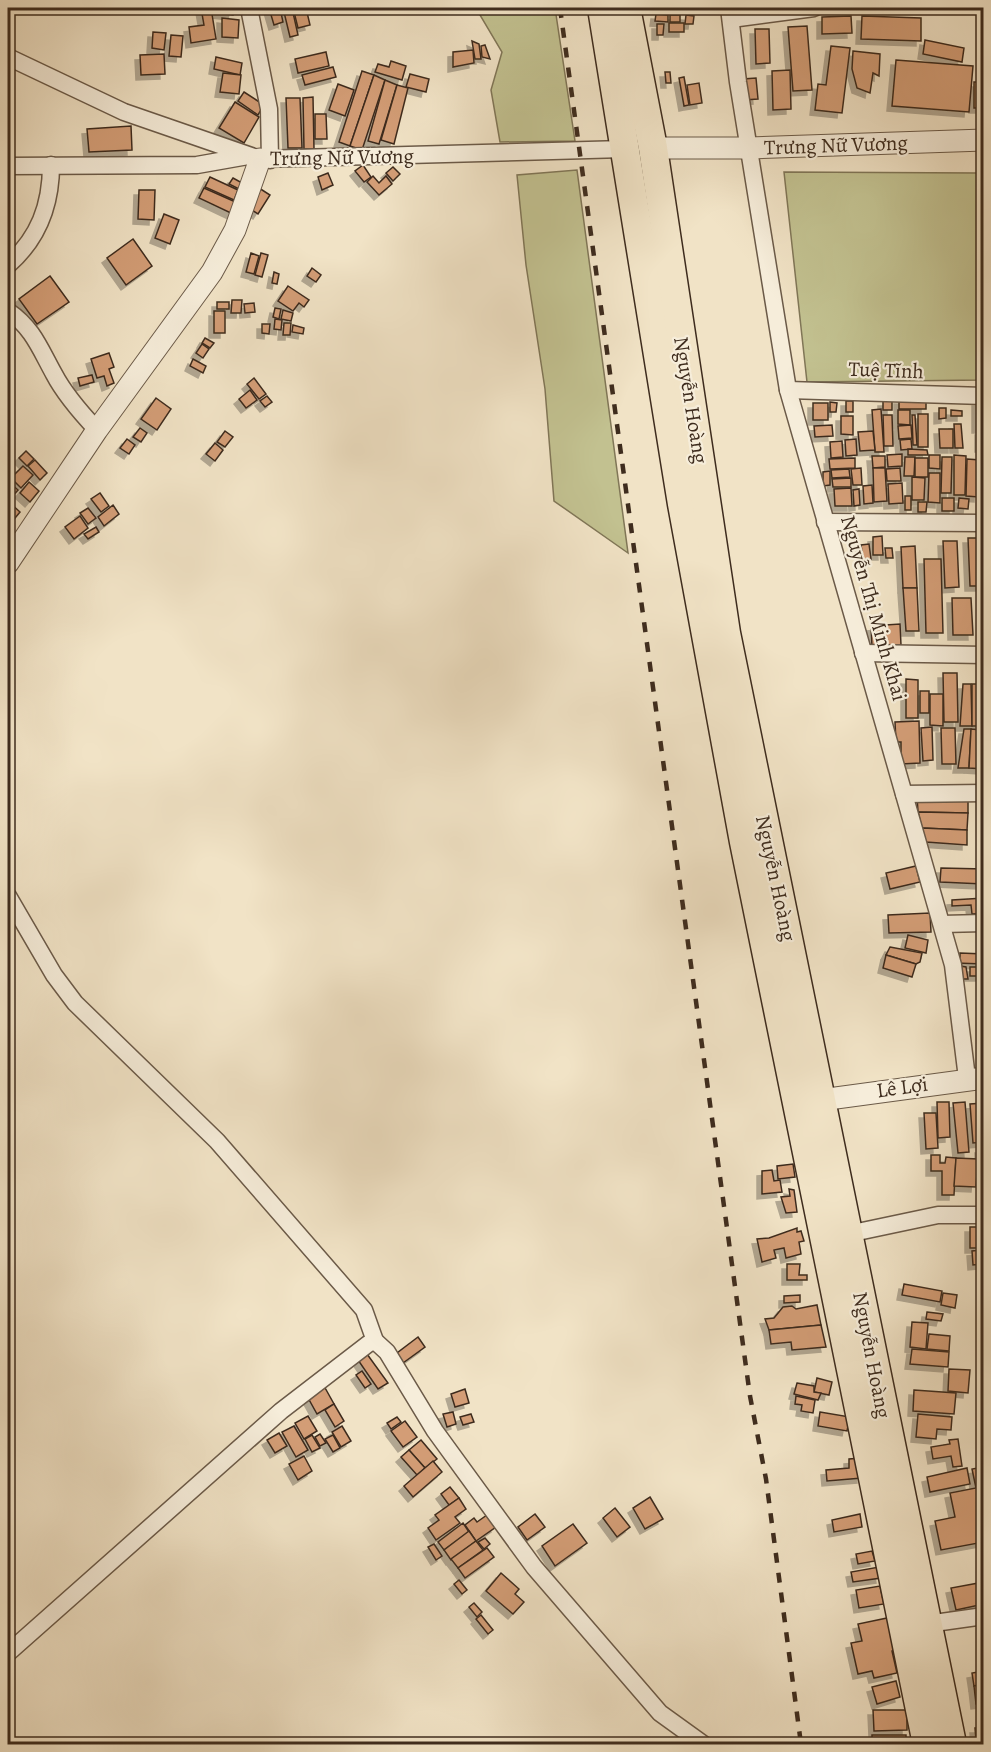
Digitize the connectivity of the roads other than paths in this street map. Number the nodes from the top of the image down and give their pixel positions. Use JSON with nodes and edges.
{"nodes":[{"id":1,"x":249,"y":8,"type":"edge"},
{"id":2,"x":602,"y":8,"type":"edge"},
{"id":3,"x":626,"y":8,"type":"edge"},
{"id":4,"x":813,"y":8,"type":"edge"},
{"id":5,"x":730,"y":13,"type":"edge"},
{"id":6,"x":8,"y":57,"type":"edge"},
{"id":7,"x":984,"y":140,"type":"edge"},
{"id":8,"x":653,"y":148,"type":"junction"},
{"id":9,"x":749,"y":148,"type":"junction"},
{"id":10,"x":624,"y":149,"type":"junction"},
{"id":11,"x":260,"y":158,"type":"junction"},
{"id":12,"x":51,"y":165,"type":"junction"},
{"id":13,"x":8,"y":166,"type":"edge"},
{"id":14,"x":8,"y":265,"type":"edge"},
{"id":15,"x":8,"y":311,"type":"edge"},
{"id":16,"x":788,"y":390,"type":"junction"},
{"id":17,"x":984,"y":396,"type":"edge"},
{"id":18,"x":97,"y":430,"type":"junction"},
{"id":19,"x":825,"y":522,"type":"junction"},
{"id":20,"x":984,"y":523,"type":"edge"},
{"id":21,"x":8,"y":563,"type":"edge"},
{"id":22,"x":863,"y":653,"type":"junction"},
{"id":23,"x":984,"y":655,"type":"edge"},
{"id":24,"x":984,"y":793,"type":"edge"},
{"id":25,"x":904,"y":794,"type":"junction"},
{"id":26,"x":8,"y":896,"type":"edge"},
{"id":27,"x":984,"y":923,"type":"edge"},
{"id":28,"x":942,"y":924,"type":"junction"},
{"id":29,"x":975,"y":1078,"type":"edge"},
{"id":30,"x":821,"y":1100,"type":"junction"},
{"id":31,"x":984,"y":1215,"type":"edge"},
{"id":32,"x":848,"y":1234,"type":"junction"},
{"id":33,"x":375,"y":1341,"type":"junction"},
{"id":34,"x":884,"y":1473,"type":"junction"},
{"id":35,"x":984,"y":1616,"type":"edge"},
{"id":36,"x":927,"y":1624,"type":"junction"},
{"id":37,"x":8,"y":1653,"type":"edge"},
{"id":38,"x":703,"y":1744,"type":"edge"},
{"id":39,"x":927,"y":1744,"type":"edge"},
{"id":40,"x":952,"y":1744,"type":"edge"}],
"edges":[{"from":1,"to":11,"type":"street"},
{"from":2,"to":10,"type":"highway","name":"Nguyễn Hoàng"},
{"from":3,"to":8,"type":"highway","name":"Nguyễn Hoàng"},
{"from":4,"to":5,"type":"street"},
{"from":5,"to":9,"type":"street","name":"Nguyễn Thị Minh Khai"},
{"from":6,"to":11,"type":"street","name":"Trưng Nữ Vương"},
{"from":7,"to":9,"type":"street","name":"Trưng Nữ Vương"},
{"from":8,"to":9,"type":"street","name":"Trưng Nữ Vương"},
{"from":8,"to":10,"type":"highway"},
{"from":8,"to":30,"type":"highway","name":"Nguyễn Hoàng"},
{"from":9,"to":16,"type":"street","name":"Nguyễn Thị Minh Khai"},
{"from":10,"to":11,"type":"street","name":"Trưng Nữ Vương"},
{"from":10,"to":34,"type":"highway","name":"Nguyễn Hoàng"},
{"from":11,"to":12,"type":"street"},
{"from":11,"to":18,"type":"street"},
{"from":12,"to":13,"type":"street"},
{"from":12,"to":14,"type":"street"},
{"from":15,"to":18,"type":"street"},
{"from":16,"to":17,"type":"street","name":"Tuệ Tĩnh"},
{"from":16,"to":19,"type":"street","name":"Nguyễn Thị Minh Khai"},
{"from":18,"to":21,"type":"street"},
{"from":19,"to":20,"type":"street"},
{"from":19,"to":22,"type":"street","name":"Nguyễn Thị Minh Khai"},
{"from":22,"to":23,"type":"street"},
{"from":22,"to":25,"type":"street","name":"Nguyễn Thị Minh Khai"},
{"from":24,"to":25,"type":"street"},
{"from":25,"to":28,"type":"street","name":"Nguyễn Thị Minh Khai"},
{"from":26,"to":33,"type":"street"},
{"from":27,"to":28,"type":"street"},
{"from":28,"to":29,"type":"street","name":"Nguyễn Thị Minh Khai"},
{"from":29,"to":30,"type":"street","name":"Lê Lợi"},
{"from":30,"to":32,"type":"highway","name":"Nguyễn Hoàng"},
{"from":31,"to":32,"type":"street"},
{"from":32,"to":34,"type":"highway","name":"Nguyễn Hoàng"},
{"from":33,"to":37,"type":"street"},
{"from":33,"to":38,"type":"street"},
{"from":34,"to":36,"type":"highway","name":"Nguyễn Hoàng"},
{"from":34,"to":39,"type":"highway","name":"Nguyễn Hoàng"},
{"from":35,"to":36,"type":"street"},
{"from":36,"to":40,"type":"highway","name":"Nguyễn Hoàng"}]}
